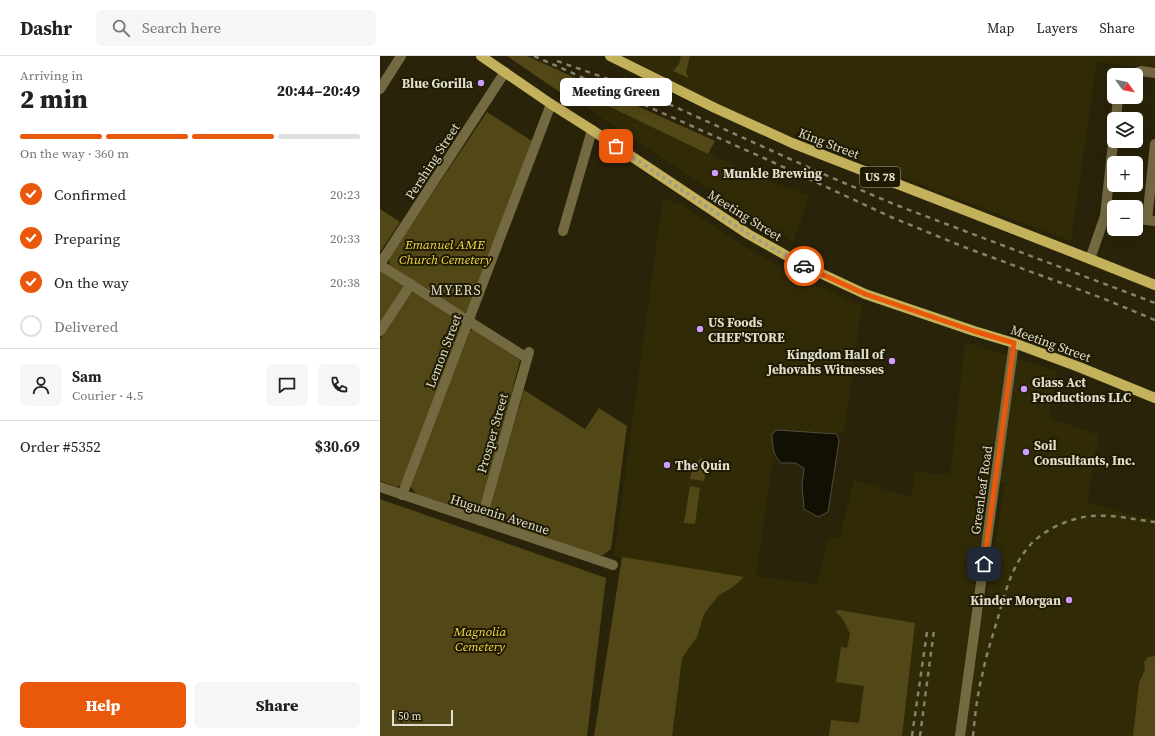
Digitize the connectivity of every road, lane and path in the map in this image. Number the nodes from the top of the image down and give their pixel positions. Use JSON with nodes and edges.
{"nodes":[{"id":1,"x":401,"y":56,"type":"edge"},
{"id":2,"x":481,"y":56,"type":"edge"},
{"id":3,"x":610,"y":56,"type":"edge"},
{"id":4,"x":1143,"y":71,"type":"edge"},
{"id":5,"x":505,"y":72,"type":"junction"},
{"id":6,"x":1155,"y":73,"type":"edge"},
{"id":7,"x":380,"y":89,"type":"edge"},
{"id":8,"x":551,"y":104,"type":"junction"},
{"id":9,"x":592,"y":130,"type":"junction"},
{"id":10,"x":1155,"y":144,"type":"edge"},
{"id":11,"x":1113,"y":148,"type":"edge"},
{"id":12,"x":1111,"y":200,"type":"edge"},
{"id":13,"x":1151,"y":221,"type":"edge"},
{"id":14,"x":1107,"y":222,"type":"edge"},
{"id":15,"x":564,"y":231,"type":"dead end"},
{"id":16,"x":1090,"y":258,"type":"junction"},
{"id":17,"x":380,"y":264,"type":"edge"},
{"id":18,"x":411,"y":284,"type":"junction"},
{"id":19,"x":1155,"y":285,"type":"edge"},
{"id":20,"x":469,"y":321,"type":"junction"},
{"id":21,"x":380,"y":331,"type":"edge"},
{"id":22,"x":1014,"y":343,"type":"junction"},
{"id":23,"x":1155,"y":398,"type":"edge"},
{"id":24,"x":380,"y":487,"type":"edge"},
{"id":25,"x":402,"y":495,"type":"junction"},
{"id":26,"x":481,"y":521,"type":"junction"},
{"id":27,"x":613,"y":565,"type":"dead end"},
{"id":28,"x":960,"y":736,"type":"edge"}],
"edges":[{"from":1,"to":7,"type":"street"},
{"from":2,"to":5,"type":"main road","name":"Meeting Street"},
{"from":3,"to":16,"type":"main road","name":"King Street","number":"US 78"},
{"from":4,"to":6,"type":"street"},
{"from":5,"to":8,"type":"main road","name":"Meeting Street"},
{"from":5,"to":17,"type":"street","name":"Pershing Street"},
{"from":8,"to":9,"type":"main road","name":"Meeting Street"},
{"from":8,"to":20,"type":"street","name":"Lemon Street"},
{"from":9,"to":15,"type":"street"},
{"from":9,"to":22,"type":"main road","name":"Meeting Street"},
{"from":10,"to":13,"type":"street"},
{"from":11,"to":12,"type":"street"},
{"from":14,"to":16,"type":"street"},
{"from":16,"to":19,"type":"main road","name":"King Street","number":"US 78"},
{"from":17,"to":18,"type":"street"},
{"from":18,"to":20,"type":"street"},
{"from":18,"to":21,"type":"street"},
{"from":20,"to":25,"type":"street","name":"Lemon Street"},
{"from":20,"to":26,"type":"street","name":"Prosper Street"},
{"from":22,"to":23,"type":"main road","name":"Meeting Street"},
{"from":22,"to":28,"type":"street","name":"Greenleaf Road"},
{"from":24,"to":25,"type":"street","name":"Huguenin Avenue"},
{"from":25,"to":26,"type":"street","name":"Huguenin Avenue"},
{"from":26,"to":27,"type":"street","name":"Huguenin Avenue"}]}
